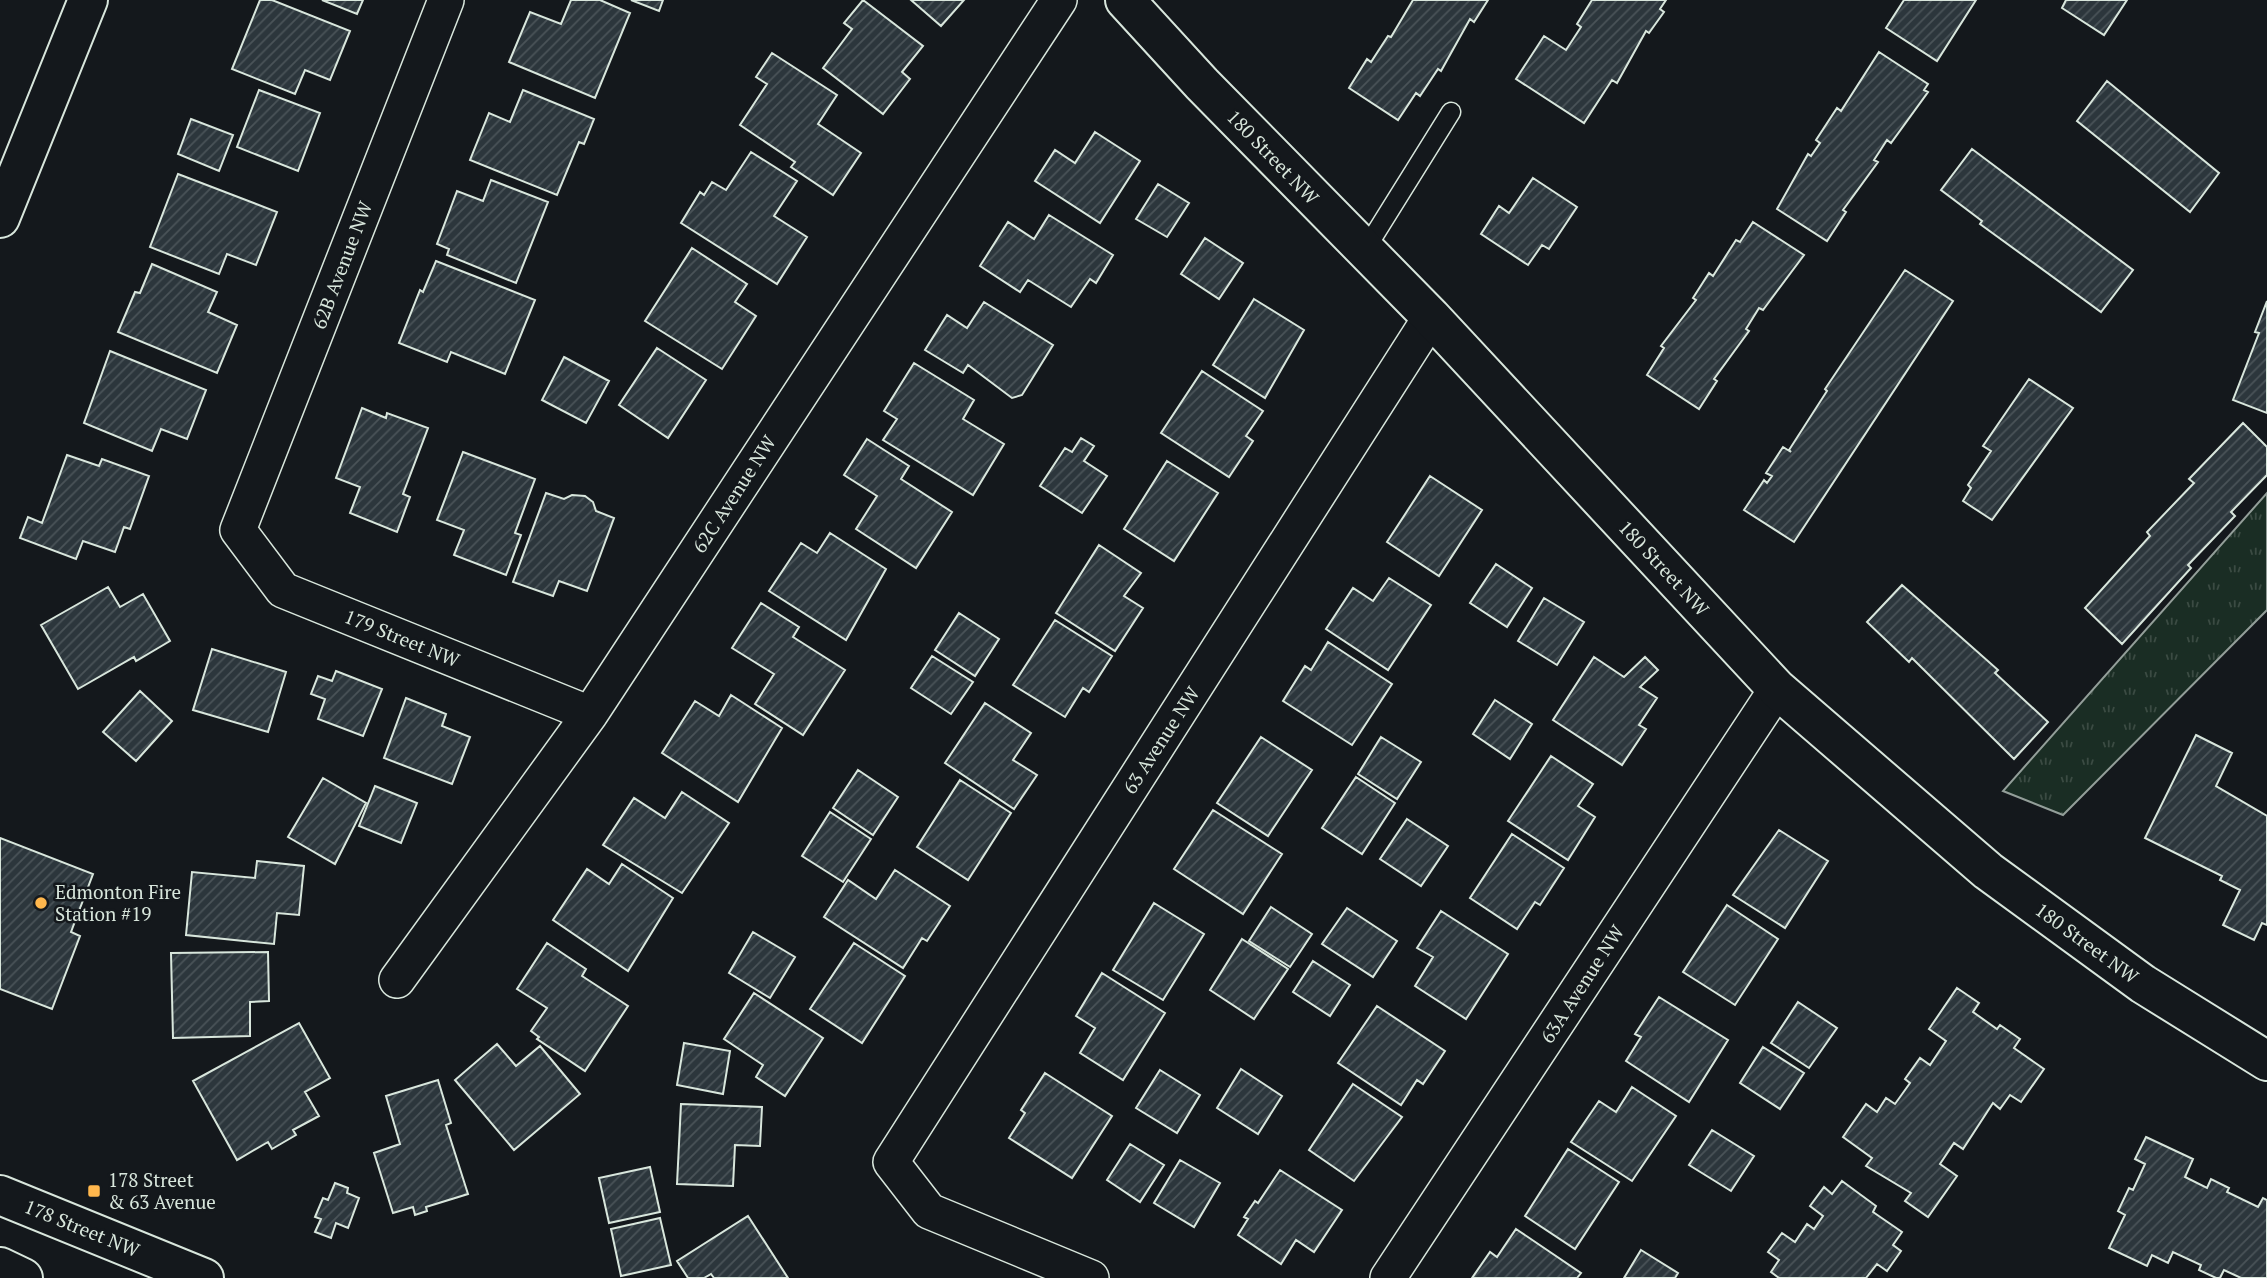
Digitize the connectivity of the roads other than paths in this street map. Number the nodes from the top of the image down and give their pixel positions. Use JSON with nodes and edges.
{"nodes":[{"id":1,"x":88,"y":0,"type":"edge"},
{"id":2,"x":446,"y":0,"type":"edge"},
{"id":3,"x":1059,"y":0,"type":"edge"},
{"id":4,"x":1125,"y":0,"type":"edge"},
{"id":5,"x":1451,"y":112,"type":"dead end"},
{"id":6,"x":0,"y":218,"type":"edge"},
{"id":7,"x":1365,"y":250,"type":"junction"},
{"id":8,"x":1431,"y":317,"type":"junction"},
{"id":9,"x":238,"y":530,"type":"joint"},
{"id":10,"x":1777,"y":689,"type":"junction"},
{"id":11,"x":590,"y":714,"type":"junction"},
{"id":12,"x":397,"y":980,"type":"dead end"},
{"id":13,"x":2267,"y":1061,"type":"edge"},
{"id":14,"x":0,"y":1195,"type":"edge"},
{"id":15,"x":0,"y":1267,"type":"edge"},
{"id":16,"x":23,"y":1278,"type":"edge"},
{"id":17,"x":204,"y":1278,"type":"edge"},
{"id":18,"x":1091,"y":1278,"type":"edge"},
{"id":19,"x":1388,"y":1278,"type":"edge"}],
"edges":[{"from":1,"to":6,"type":"street"},
{"from":2,"to":9,"type":"street","name":"62B Avenue NW"},
{"from":3,"to":11,"type":"street","name":"62C Avenue NW"},
{"from":4,"to":7,"type":"street","name":"180 Street NW"},
{"from":5,"to":7,"type":"lane"},
{"from":7,"to":8,"type":"street","name":"180 Street NW"},
{"from":8,"to":10,"type":"street","name":"180 Street NW"},
{"from":8,"to":18,"type":"street","name":"63 Avenue NW"},
{"from":9,"to":11,"type":"street","name":"179 Street NW"},
{"from":10,"to":13,"type":"street","name":"180 Street NW"},
{"from":10,"to":19,"type":"street","name":"63A Avenue NW"},
{"from":11,"to":12,"type":"street","name":"62C Avenue NW"},
{"from":14,"to":17,"type":"street","name":"178 Street NW"},
{"from":15,"to":16,"type":"street"}]}
